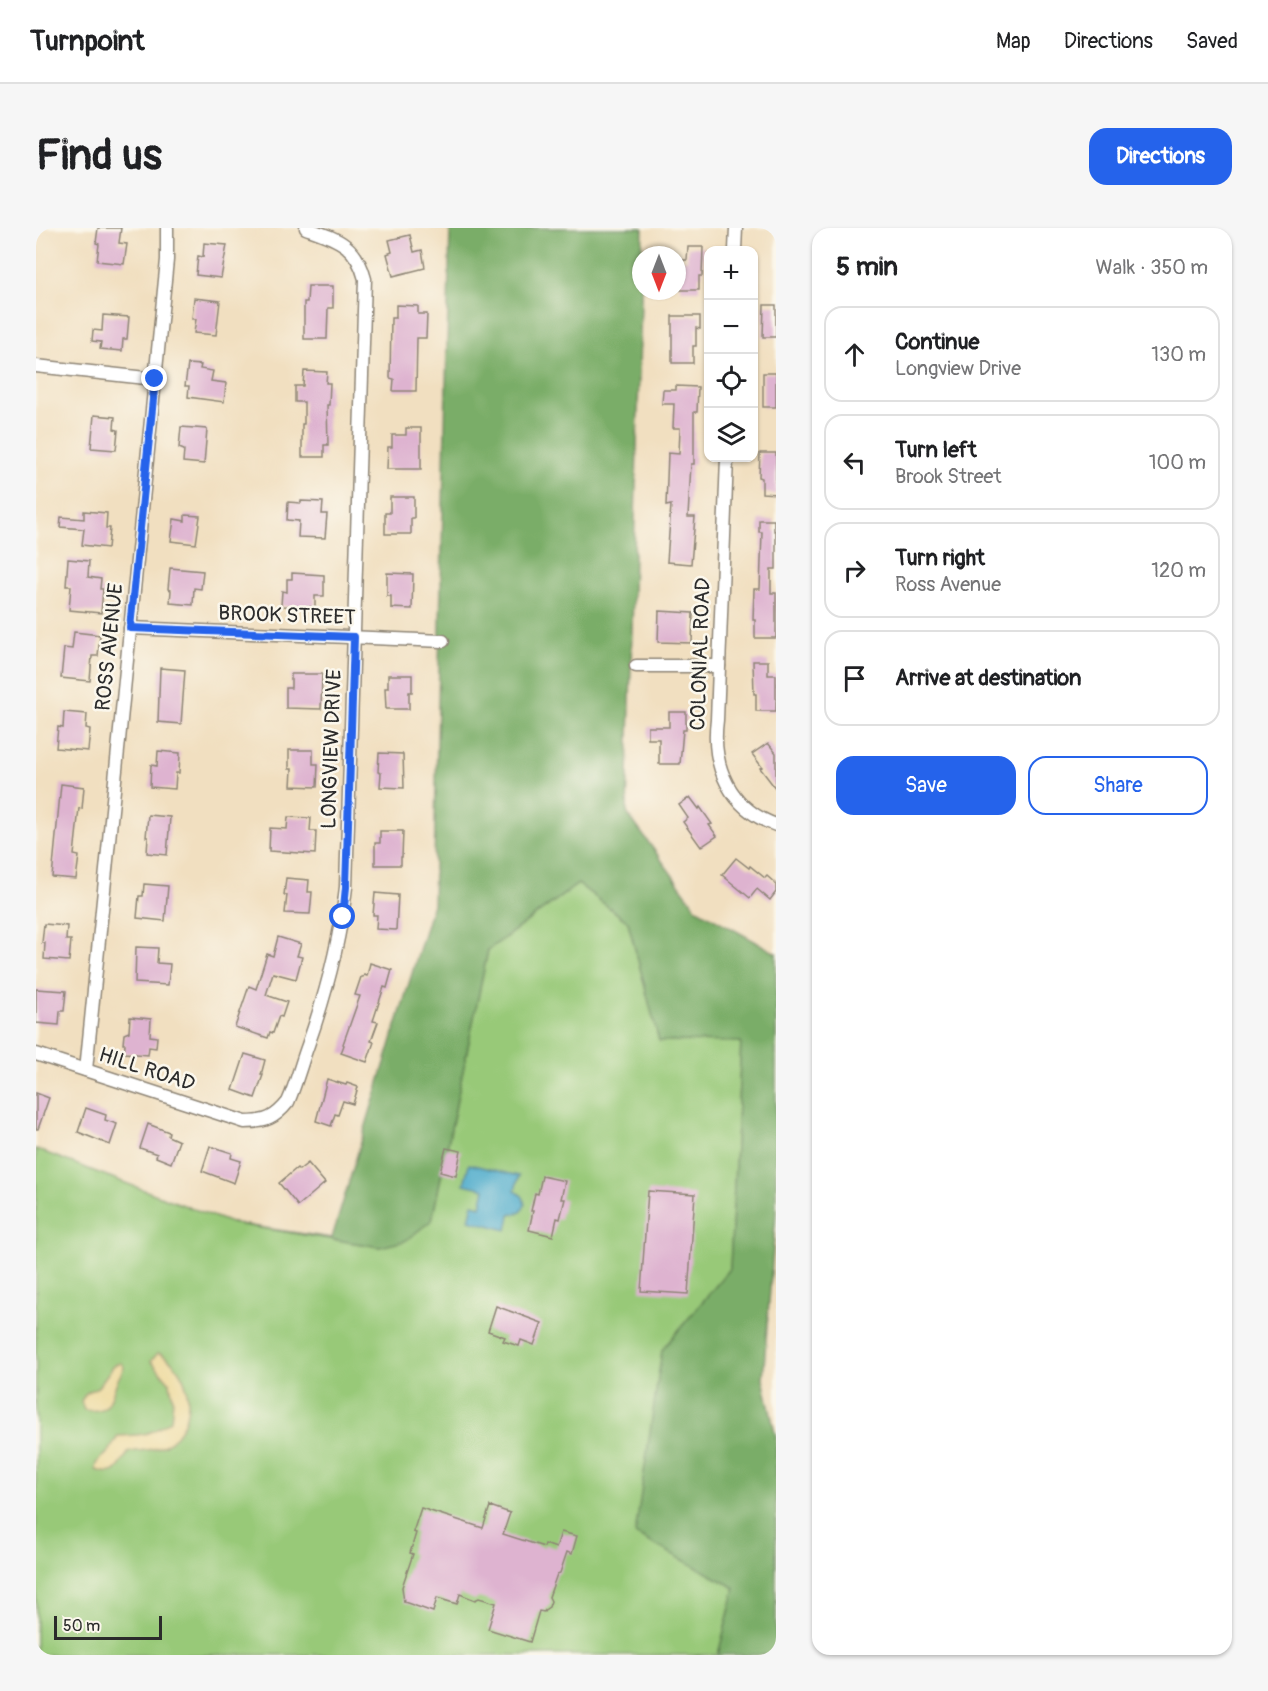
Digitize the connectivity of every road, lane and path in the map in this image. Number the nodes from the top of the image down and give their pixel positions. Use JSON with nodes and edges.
{"nodes":[{"id":1,"x":167,"y":228,"type":"edge"},
{"id":2,"x":306,"y":228,"type":"edge"},
{"id":3,"x":736,"y":228,"type":"edge"},
{"id":4,"x":735,"y":246,"type":"edge"},
{"id":5,"x":36,"y":366,"type":"edge"},
{"id":6,"x":155,"y":379,"type":"junction"},
{"id":7,"x":727,"y":462,"type":"edge"},
{"id":8,"x":130,"y":628,"type":"junction"},
{"id":9,"x":354,"y":637,"type":"junction"},
{"id":10,"x":443,"y":641,"type":"dead end"},
{"id":11,"x":636,"y":666,"type":"dead end"},
{"id":12,"x":719,"y":666,"type":"junction"},
{"id":13,"x":776,"y":825,"type":"edge"},
{"id":14,"x":36,"y":1054,"type":"edge"},
{"id":15,"x":86,"y":1070,"type":"junction"},
{"id":16,"x":245,"y":1122,"type":"joint"}],
"edges":[{"from":1,"to":6,"type":"street","name":"ROSS AVENUE"},
{"from":2,"to":9,"type":"street","name":"LONGVIEW DRIVE"},
{"from":3,"to":4,"type":"street"},
{"from":5,"to":6,"type":"street"},
{"from":6,"to":8,"type":"street","name":"ROSS AVENUE"},
{"from":7,"to":12,"type":"street","name":"COLONIAL ROAD"},
{"from":8,"to":9,"type":"street","name":"BROOK STREET"},
{"from":8,"to":15,"type":"street","name":"ROSS AVENUE"},
{"from":9,"to":10,"type":"street","name":"BROOK STREET"},
{"from":9,"to":16,"type":"street","name":"LONGVIEW DRIVE"},
{"from":11,"to":12,"type":"street"},
{"from":12,"to":13,"type":"street","name":"COLONIAL ROAD"},
{"from":14,"to":15,"type":"street","name":"HILL ROAD"},
{"from":15,"to":16,"type":"street","name":"HILL ROAD"}]}
